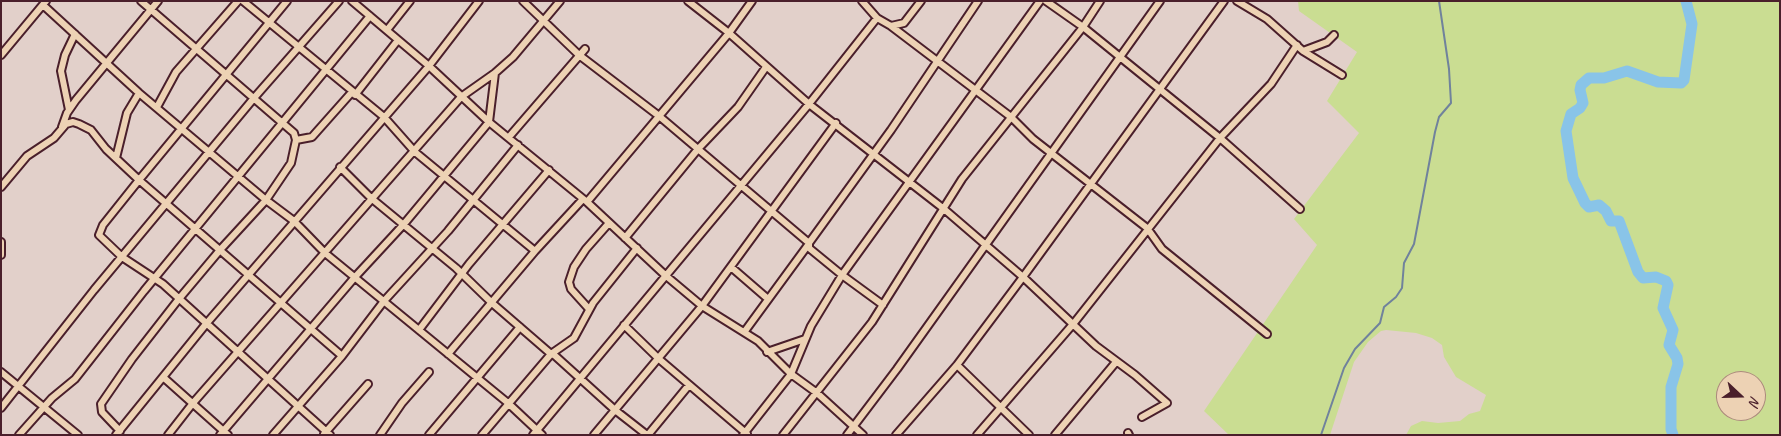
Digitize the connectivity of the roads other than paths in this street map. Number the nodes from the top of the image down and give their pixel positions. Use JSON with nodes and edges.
{"nodes":[{"id":1,"x":141,"y":1,"type":"edge"},
{"id":2,"x":158,"y":1,"type":"edge"},
{"id":3,"x":238,"y":1,"type":"edge"},
{"id":4,"x":243,"y":1,"type":"edge"},
{"id":5,"x":288,"y":1,"type":"edge"},
{"id":6,"x":339,"y":1,"type":"edge"},
{"id":7,"x":352,"y":1,"type":"edge"},
{"id":8,"x":410,"y":1,"type":"edge"},
{"id":9,"x":479,"y":1,"type":"edge"},
{"id":10,"x":523,"y":1,"type":"edge"},
{"id":11,"x":560,"y":1,"type":"edge"},
{"id":12,"x":688,"y":1,"type":"edge"},
{"id":13,"x":752,"y":1,"type":"edge"},
{"id":14,"x":862,"y":1,"type":"edge"},
{"id":15,"x":921,"y":1,"type":"edge"},
{"id":16,"x":978,"y":1,"type":"edge"},
{"id":17,"x":1040,"y":1,"type":"edge"},
{"id":18,"x":1046,"y":1,"type":"edge"},
{"id":19,"x":1100,"y":1,"type":"edge"},
{"id":20,"x":1160,"y":1,"type":"edge"},
{"id":21,"x":1224,"y":1,"type":"edge"},
{"id":22,"x":1237,"y":1,"type":"edge"},
{"id":23,"x":45,"y":3,"type":"edge"},
{"id":24,"x":150,"y":10,"type":"junction"},
{"id":25,"x":370,"y":16,"type":"junction"},
{"id":26,"x":877,"y":18,"type":"junction"},
{"id":27,"x":543,"y":21,"type":"junction"},
{"id":28,"x":269,"y":23,"type":"junction"},
{"id":29,"x":891,"y":26,"type":"junction"},
{"id":30,"x":1083,"y":27,"type":"junction"},
{"id":31,"x":387,"y":30,"type":"junction"},
{"id":32,"x":729,"y":33,"type":"junction"},
{"id":33,"x":76,"y":34,"type":"junction"},
{"id":34,"x":1334,"y":35,"type":"dead end"},
{"id":35,"x":398,"y":40,"type":"junction"},
{"id":36,"x":1297,"y":46,"type":"junction"},
{"id":37,"x":297,"y":48,"type":"junction"},
{"id":38,"x":196,"y":49,"type":"junction"},
{"id":39,"x":584,"y":49,"type":"dead end"},
{"id":40,"x":1303,"y":51,"type":"junction"},
{"id":41,"x":1,"y":54,"type":"edge"},
{"id":42,"x":579,"y":55,"type":"junction"},
{"id":43,"x":1119,"y":57,"type":"junction"},
{"id":44,"x":936,"y":60,"type":"junction"},
{"id":45,"x":108,"y":64,"type":"junction"},
{"id":46,"x":428,"y":66,"type":"junction"},
{"id":47,"x":766,"y":67,"type":"junction"},
{"id":48,"x":325,"y":69,"type":"junction"},
{"id":49,"x":496,"y":73,"type":"junction"},
{"id":50,"x":227,"y":74,"type":"junction"},
{"id":51,"x":1342,"y":76,"type":"dead end"},
{"id":52,"x":976,"y":90,"type":"junction"},
{"id":53,"x":1159,"y":90,"type":"junction"},
{"id":54,"x":139,"y":93,"type":"junction"},
{"id":55,"x":354,"y":93,"type":"junction"},
{"id":56,"x":461,"y":97,"type":"junction"},
{"id":57,"x":254,"y":98,"type":"junction"},
{"id":58,"x":809,"y":104,"type":"junction"},
{"id":59,"x":157,"y":107,"type":"junction"},
{"id":60,"x":69,"y":110,"type":"junction"},
{"id":61,"x":659,"y":116,"type":"junction"},
{"id":62,"x":384,"y":117,"type":"junction"},
{"id":63,"x":1011,"y":117,"type":"junction"},
{"id":64,"x":282,"y":122,"type":"junction"},
{"id":65,"x":489,"y":122,"type":"junction"},
{"id":66,"x":836,"y":123,"type":"junction"},
{"id":67,"x":183,"y":127,"type":"junction"},
{"id":68,"x":62,"y":128,"type":"junction"},
{"id":69,"x":509,"y":137,"type":"junction"},
{"id":70,"x":1220,"y":138,"type":"junction"},
{"id":71,"x":296,"y":140,"type":"junction"},
{"id":72,"x":518,"y":145,"type":"junction"},
{"id":73,"x":698,"y":149,"type":"junction"},
{"id":74,"x":210,"y":152,"type":"junction"},
{"id":75,"x":415,"y":152,"type":"junction"},
{"id":76,"x":1052,"y":152,"type":"junction"},
{"id":77,"x":872,"y":154,"type":"junction"},
{"id":78,"x":116,"y":158,"type":"junction"},
{"id":79,"x":340,"y":167,"type":"junction"},
{"id":80,"x":549,"y":170,"type":"junction"},
{"id":81,"x":238,"y":176,"type":"junction"},
{"id":82,"x":444,"y":177,"type":"junction"},
{"id":83,"x":139,"y":180,"type":"junction"},
{"id":84,"x":909,"y":184,"type":"junction"},
{"id":85,"x":1089,"y":184,"type":"junction"},
{"id":86,"x":740,"y":186,"type":"junction"},
{"id":87,"x":1,"y":187,"type":"edge"},
{"id":88,"x":371,"y":198,"type":"junction"},
{"id":89,"x":266,"y":200,"type":"junction"},
{"id":90,"x":585,"y":200,"type":"junction"},
{"id":91,"x":472,"y":201,"type":"junction"},
{"id":92,"x":167,"y":204,"type":"junction"},
{"id":93,"x":944,"y":208,"type":"junction"},
{"id":94,"x":1300,"y":209,"type":"dead end"},
{"id":95,"x":772,"y":210,"type":"junction"},
{"id":96,"x":294,"y":221,"type":"junction"},
{"id":97,"x":609,"y":223,"type":"junction"},
{"id":98,"x":404,"y":224,"type":"junction"},
{"id":99,"x":503,"y":225,"type":"junction"},
{"id":100,"x":1147,"y":228,"type":"junction"},
{"id":101,"x":194,"y":229,"type":"junction"},
{"id":102,"x":625,"y":238,"type":"junction"},
{"id":103,"x":1,"y":242,"type":"edge"},
{"id":104,"x":808,"y":244,"type":"junction"},
{"id":105,"x":984,"y":245,"type":"junction"},
{"id":106,"x":432,"y":248,"type":"junction"},
{"id":107,"x":637,"y":248,"type":"junction"},
{"id":108,"x":220,"y":250,"type":"junction"},
{"id":109,"x":535,"y":251,"type":"junction"},
{"id":110,"x":325,"y":253,"type":"junction"},
{"id":111,"x":1,"y":256,"type":"edge"},
{"id":112,"x":122,"y":257,"type":"junction"},
{"id":113,"x":731,"y":267,"type":"junction"},
{"id":114,"x":462,"y":274,"type":"junction"},
{"id":115,"x":250,"y":275,"type":"junction"},
{"id":116,"x":665,"y":275,"type":"junction"},
{"id":117,"x":842,"y":276,"type":"junction"},
{"id":118,"x":355,"y":277,"type":"junction"},
{"id":119,"x":1023,"y":277,"type":"junction"},
{"id":120,"x":155,"y":278,"type":"junction"},
{"id":121,"x":768,"y":298,"type":"junction"},
{"id":122,"x":178,"y":300,"type":"junction"},
{"id":123,"x":384,"y":301,"type":"junction"},
{"id":124,"x":282,"y":303,"type":"junction"},
{"id":125,"x":492,"y":303,"type":"junction"},
{"id":126,"x":884,"y":304,"type":"junction"},
{"id":127,"x":702,"y":306,"type":"junction"},
{"id":128,"x":589,"y":309,"type":"junction"},
{"id":129,"x":1074,"y":323,"type":"junction"},
{"id":130,"x":206,"y":324,"type":"junction"},
{"id":131,"x":624,"y":325,"type":"junction"},
{"id":132,"x":520,"y":327,"type":"junction"},
{"id":133,"x":311,"y":328,"type":"junction"},
{"id":134,"x":419,"y":330,"type":"junction"},
{"id":135,"x":745,"y":331,"type":"junction"},
{"id":136,"x":1266,"y":334,"type":"dead end"},
{"id":137,"x":805,"y":339,"type":"junction"},
{"id":138,"x":768,"y":352,"type":"junction"},
{"id":139,"x":551,"y":353,"type":"junction"},
{"id":140,"x":238,"y":354,"type":"junction"},
{"id":141,"x":448,"y":354,"type":"junction"},
{"id":142,"x":342,"y":356,"type":"junction"},
{"id":143,"x":659,"y":359,"type":"junction"},
{"id":144,"x":1116,"y":362,"type":"junction"},
{"id":145,"x":957,"y":365,"type":"junction"},
{"id":146,"x":1,"y":372,"type":"edge"},
{"id":147,"x":429,"y":372,"type":"dead end"},
{"id":148,"x":791,"y":374,"type":"junction"},
{"id":149,"x":163,"y":377,"type":"junction"},
{"id":150,"x":579,"y":378,"type":"junction"},
{"id":151,"x":478,"y":379,"type":"junction"},
{"id":152,"x":268,"y":380,"type":"junction"},
{"id":153,"x":368,"y":384,"type":"dead end"},
{"id":154,"x":689,"y":384,"type":"junction"},
{"id":155,"x":19,"y":386,"type":"junction"},
{"id":156,"x":818,"y":393,"type":"junction"},
{"id":157,"x":193,"y":403,"type":"junction"},
{"id":158,"x":508,"y":403,"type":"junction"},
{"id":159,"x":297,"y":407,"type":"junction"},
{"id":160,"x":1002,"y":407,"type":"junction"},
{"id":161,"x":1,"y":408,"type":"edge"},
{"id":162,"x":43,"y":408,"type":"junction"},
{"id":163,"x":615,"y":410,"type":"junction"},
{"id":164,"x":1142,"y":417,"type":"dead end"},
{"id":165,"x":853,"y":427,"type":"junction"},
{"id":166,"x":538,"y":428,"type":"junction"},
{"id":167,"x":70,"y":432,"type":"edge"},
{"id":168,"x":118,"y":433,"type":"edge"},
{"id":169,"x":224,"y":433,"type":"edge"},
{"id":170,"x":327,"y":434,"type":"edge"},
{"id":171,"x":745,"y":434,"type":"edge"},
{"id":172,"x":19,"y":435,"type":"edge"},
{"id":173,"x":78,"y":435,"type":"edge"},
{"id":174,"x":168,"y":435,"type":"edge"},
{"id":175,"x":273,"y":435,"type":"edge"},
{"id":176,"x":380,"y":435,"type":"edge"},
{"id":177,"x":430,"y":435,"type":"edge"},
{"id":178,"x":482,"y":435,"type":"edge"},
{"id":179,"x":532,"y":435,"type":"edge"},
{"id":180,"x":542,"y":435,"type":"edge"},
{"id":181,"x":594,"y":435,"type":"edge"},
{"id":182,"x":648,"y":435,"type":"edge"},
{"id":183,"x":783,"y":435,"type":"edge"},
{"id":184,"x":847,"y":435,"type":"edge"},
{"id":185,"x":863,"y":435,"type":"edge"},
{"id":186,"x":896,"y":435,"type":"edge"},
{"id":187,"x":977,"y":435,"type":"edge"},
{"id":188,"x":1029,"y":435,"type":"edge"},
{"id":189,"x":1055,"y":435,"type":"edge"}],
"edges":[{"from":1,"to":24,"type":"street"},
{"from":2,"to":24,"type":"street"},
{"from":3,"to":38,"type":"street"},
{"from":4,"to":28,"type":"street"},
{"from":5,"to":28,"type":"street"},
{"from":6,"to":37,"type":"street"},
{"from":7,"to":25,"type":"street"},
{"from":8,"to":31,"type":"street"},
{"from":9,"to":46,"type":"street"},
{"from":10,"to":27,"type":"street"},
{"from":11,"to":27,"type":"street"},
{"from":12,"to":32,"type":"street"},
{"from":13,"to":32,"type":"street"},
{"from":14,"to":26,"type":"street"},
{"from":15,"to":29,"type":"street"},
{"from":16,"to":44,"type":"street"},
{"from":17,"to":52,"type":"street"},
{"from":18,"to":30,"type":"street"},
{"from":19,"to":30,"type":"street"},
{"from":20,"to":43,"type":"street"},
{"from":21,"to":53,"type":"street"},
{"from":22,"to":36,"type":"street"},
{"from":23,"to":33,"type":"street"},
{"from":23,"to":41,"type":"street"},
{"from":24,"to":38,"type":"street"},
{"from":24,"to":45,"type":"street"},
{"from":25,"to":31,"type":"street"},
{"from":25,"to":48,"type":"street"},
{"from":26,"to":29,"type":"street"},
{"from":26,"to":58,"type":"street"},
{"from":27,"to":42,"type":"street"},
{"from":27,"to":49,"type":"street"},
{"from":28,"to":37,"type":"street"},
{"from":28,"to":50,"type":"street"},
{"from":29,"to":44,"type":"street"},
{"from":30,"to":43,"type":"street"},
{"from":30,"to":63,"type":"street"},
{"from":31,"to":35,"type":"street"},
{"from":32,"to":47,"type":"street"},
{"from":32,"to":61,"type":"street"},
{"from":33,"to":45,"type":"street"},
{"from":33,"to":60,"type":"street"},
{"from":34,"to":40,"type":"street"},
{"from":35,"to":46,"type":"street"},
{"from":35,"to":55,"type":"street"},
{"from":36,"to":40,"type":"street"},
{"from":36,"to":70,"type":"street"},
{"from":37,"to":48,"type":"street"},
{"from":37,"to":57,"type":"street"},
{"from":38,"to":50,"type":"street"},
{"from":38,"to":59,"type":"street"},
{"from":39,"to":42,"type":"street"},
{"from":40,"to":51,"type":"street"},
{"from":42,"to":61,"type":"street"},
{"from":42,"to":69,"type":"street"},
{"from":43,"to":53,"type":"street"},
{"from":43,"to":76,"type":"street"},
{"from":44,"to":52,"type":"street"},
{"from":44,"to":77,"type":"street"},
{"from":45,"to":54,"type":"street"},
{"from":45,"to":60,"type":"street"},
{"from":46,"to":56,"type":"street"},
{"from":46,"to":62,"type":"street"},
{"from":47,"to":58,"type":"street"},
{"from":47,"to":73,"type":"street"},
{"from":48,"to":55,"type":"street"},
{"from":48,"to":64,"type":"street"},
{"from":49,"to":56,"type":"street"},
{"from":49,"to":65,"type":"street"},
{"from":50,"to":57,"type":"street"},
{"from":50,"to":67,"type":"street"},
{"from":52,"to":63,"type":"street"},
{"from":52,"to":84,"type":"street"},
{"from":53,"to":70,"type":"street"},
{"from":53,"to":85,"type":"street"},
{"from":54,"to":59,"type":"street"},
{"from":54,"to":78,"type":"street"},
{"from":55,"to":62,"type":"street"},
{"from":55,"to":71,"type":"street"},
{"from":56,"to":65,"type":"street"},
{"from":56,"to":75,"type":"street"},
{"from":57,"to":64,"type":"street"},
{"from":57,"to":74,"type":"street"},
{"from":58,"to":66,"type":"street"},
{"from":58,"to":86,"type":"street"},
{"from":59,"to":67,"type":"street"},
{"from":60,"to":68,"type":"street"},
{"from":61,"to":73,"type":"street"},
{"from":61,"to":90,"type":"street"},
{"from":62,"to":75,"type":"street"},
{"from":62,"to":79,"type":"street"},
{"from":63,"to":76,"type":"street"},
{"from":63,"to":93,"type":"street"},
{"from":64,"to":71,"type":"street"},
{"from":64,"to":81,"type":"street"},
{"from":65,"to":69,"type":"street"},
{"from":65,"to":82,"type":"street"},
{"from":66,"to":77,"type":"street"},
{"from":66,"to":95,"type":"street"},
{"from":67,"to":74,"type":"street"},
{"from":67,"to":83,"type":"street"},
{"from":68,"to":78,"type":"street"},
{"from":68,"to":87,"type":"street"},
{"from":69,"to":72,"type":"street"},
{"from":70,"to":94,"type":"street"},
{"from":70,"to":100,"type":"street"},
{"from":71,"to":89,"type":"street"},
{"from":72,"to":80,"type":"street"},
{"from":72,"to":91,"type":"street"},
{"from":73,"to":86,"type":"street"},
{"from":73,"to":102,"type":"street"},
{"from":74,"to":81,"type":"street"},
{"from":74,"to":92,"type":"street"},
{"from":75,"to":82,"type":"street"},
{"from":75,"to":88,"type":"street"},
{"from":76,"to":85,"type":"street"},
{"from":76,"to":105,"type":"street"},
{"from":77,"to":84,"type":"street"},
{"from":77,"to":104,"type":"street"},
{"from":78,"to":83,"type":"street"},
{"from":79,"to":88,"type":"street"},
{"from":79,"to":96,"type":"street"},
{"from":80,"to":90,"type":"street"},
{"from":80,"to":99,"type":"street"},
{"from":81,"to":89,"type":"street"},
{"from":81,"to":101,"type":"street"},
{"from":82,"to":91,"type":"street"},
{"from":82,"to":98,"type":"street"},
{"from":83,"to":92,"type":"street"},
{"from":83,"to":112,"type":"street"},
{"from":84,"to":93,"type":"street"},
{"from":84,"to":117,"type":"street"},
{"from":85,"to":100,"type":"street"},
{"from":85,"to":119,"type":"street"},
{"from":86,"to":95,"type":"street"},
{"from":86,"to":116,"type":"street"},
{"from":88,"to":98,"type":"street"},
{"from":88,"to":110,"type":"street"},
{"from":89,"to":96,"type":"street"},
{"from":89,"to":108,"type":"street"},
{"from":90,"to":97,"type":"street"},
{"from":90,"to":109,"type":"street"},
{"from":91,"to":99,"type":"street"},
{"from":91,"to":106,"type":"street"},
{"from":92,"to":101,"type":"street"},
{"from":92,"to":112,"type":"street"},
{"from":93,"to":105,"type":"street"},
{"from":93,"to":126,"type":"street"},
{"from":95,"to":104,"type":"street"},
{"from":95,"to":113,"type":"street"},
{"from":96,"to":110,"type":"street"},
{"from":96,"to":115,"type":"street"},
{"from":97,"to":102,"type":"street"},
{"from":97,"to":128,"type":"street"},
{"from":98,"to":106,"type":"street"},
{"from":98,"to":118,"type":"street"},
{"from":99,"to":109,"type":"street"},
{"from":99,"to":114,"type":"street"},
{"from":100,"to":129,"type":"street"},
{"from":100,"to":136,"type":"street"},
{"from":101,"to":108,"type":"street"},
{"from":101,"to":120,"type":"street"},
{"from":102,"to":107,"type":"street"},
{"from":103,"to":111,"type":"street"},
{"from":104,"to":117,"type":"street"},
{"from":104,"to":121,"type":"street"},
{"from":105,"to":119,"type":"street"},
{"from":105,"to":165,"type":"street"},
{"from":106,"to":114,"type":"street"},
{"from":106,"to":123,"type":"street"},
{"from":107,"to":116,"type":"street"},
{"from":107,"to":128,"type":"street"},
{"from":108,"to":115,"type":"street"},
{"from":108,"to":122,"type":"street"},
{"from":109,"to":125,"type":"street"},
{"from":110,"to":118,"type":"street"},
{"from":110,"to":124,"type":"street"},
{"from":112,"to":120,"type":"street"},
{"from":112,"to":155,"type":"street"},
{"from":113,"to":121,"type":"street"},
{"from":113,"to":127,"type":"street"},
{"from":114,"to":125,"type":"street"},
{"from":114,"to":134,"type":"street"},
{"from":115,"to":124,"type":"street"},
{"from":115,"to":130,"type":"street"},
{"from":116,"to":127,"type":"street"},
{"from":116,"to":131,"type":"street"},
{"from":117,"to":126,"type":"street"},
{"from":117,"to":137,"type":"street"},
{"from":118,"to":123,"type":"street"},
{"from":118,"to":133,"type":"street"},
{"from":119,"to":129,"type":"street"},
{"from":119,"to":145,"type":"street"},
{"from":120,"to":122,"type":"street"},
{"from":120,"to":162,"type":"street"},
{"from":121,"to":135,"type":"street"},
{"from":122,"to":130,"type":"street"},
{"from":122,"to":168,"type":"street"},
{"from":123,"to":134,"type":"street"},
{"from":123,"to":142,"type":"street"},
{"from":124,"to":133,"type":"street"},
{"from":124,"to":140,"type":"street"},
{"from":125,"to":132,"type":"street"},
{"from":125,"to":141,"type":"street"},
{"from":126,"to":156,"type":"street"},
{"from":127,"to":135,"type":"street"},
{"from":127,"to":143,"type":"street"},
{"from":128,"to":139,"type":"street"},
{"from":129,"to":144,"type":"street"},
{"from":129,"to":160,"type":"street"},
{"from":130,"to":140,"type":"street"},
{"from":130,"to":149,"type":"street"},
{"from":131,"to":143,"type":"street"},
{"from":131,"to":150,"type":"street"},
{"from":132,"to":139,"type":"street"},
{"from":132,"to":151,"type":"street"},
{"from":133,"to":142,"type":"street"},
{"from":133,"to":152,"type":"street"},
{"from":134,"to":141,"type":"street"},
{"from":135,"to":138,"type":"street"},
{"from":137,"to":138,"type":"street"},
{"from":137,"to":148,"type":"street"},
{"from":138,"to":148,"type":"street"},
{"from":139,"to":150,"type":"street"},
{"from":139,"to":158,"type":"street"},
{"from":140,"to":152,"type":"street"},
{"from":140,"to":157,"type":"street"},
{"from":141,"to":151,"type":"street"},
{"from":142,"to":159,"type":"street"},
{"from":143,"to":154,"type":"street"},
{"from":143,"to":163,"type":"street"},
{"from":144,"to":164,"type":"street"},
{"from":144,"to":189,"type":"street"},
{"from":145,"to":160,"type":"street"},
{"from":145,"to":186,"type":"street"},
{"from":146,"to":155,"type":"street"},
{"from":147,"to":176,"type":"street"},
{"from":148,"to":156,"type":"street"},
{"from":148,"to":171,"type":"street"},
{"from":149,"to":157,"type":"street"},
{"from":149,"to":168,"type":"street"},
{"from":150,"to":163,"type":"street"},
{"from":150,"to":166,"type":"street"},
{"from":151,"to":158,"type":"street"},
{"from":151,"to":177,"type":"street"},
{"from":152,"to":159,"type":"street"},
{"from":152,"to":169,"type":"street"},
{"from":153,"to":170,"type":"street"},
{"from":154,"to":171,"type":"street"},
{"from":154,"to":182,"type":"street"},
{"from":155,"to":161,"type":"street"},
{"from":155,"to":162,"type":"street"},
{"from":156,"to":165,"type":"street"},
{"from":156,"to":183,"type":"street"},
{"from":157,"to":169,"type":"street"},
{"from":157,"to":174,"type":"street"},
{"from":158,"to":166,"type":"street"},
{"from":158,"to":178,"type":"street"},
{"from":159,"to":170,"type":"street"},
{"from":159,"to":175,"type":"street"},
{"from":160,"to":187,"type":"street"},
{"from":160,"to":188,"type":"street"},
{"from":162,"to":167,"type":"street"},
{"from":162,"to":172,"type":"street"},
{"from":163,"to":181,"type":"street"},
{"from":163,"to":182,"type":"street"},
{"from":165,"to":184,"type":"street"},
{"from":165,"to":185,"type":"street"},
{"from":166,"to":179,"type":"street"},
{"from":166,"to":180,"type":"street"},
{"from":167,"to":173,"type":"street"}]}
